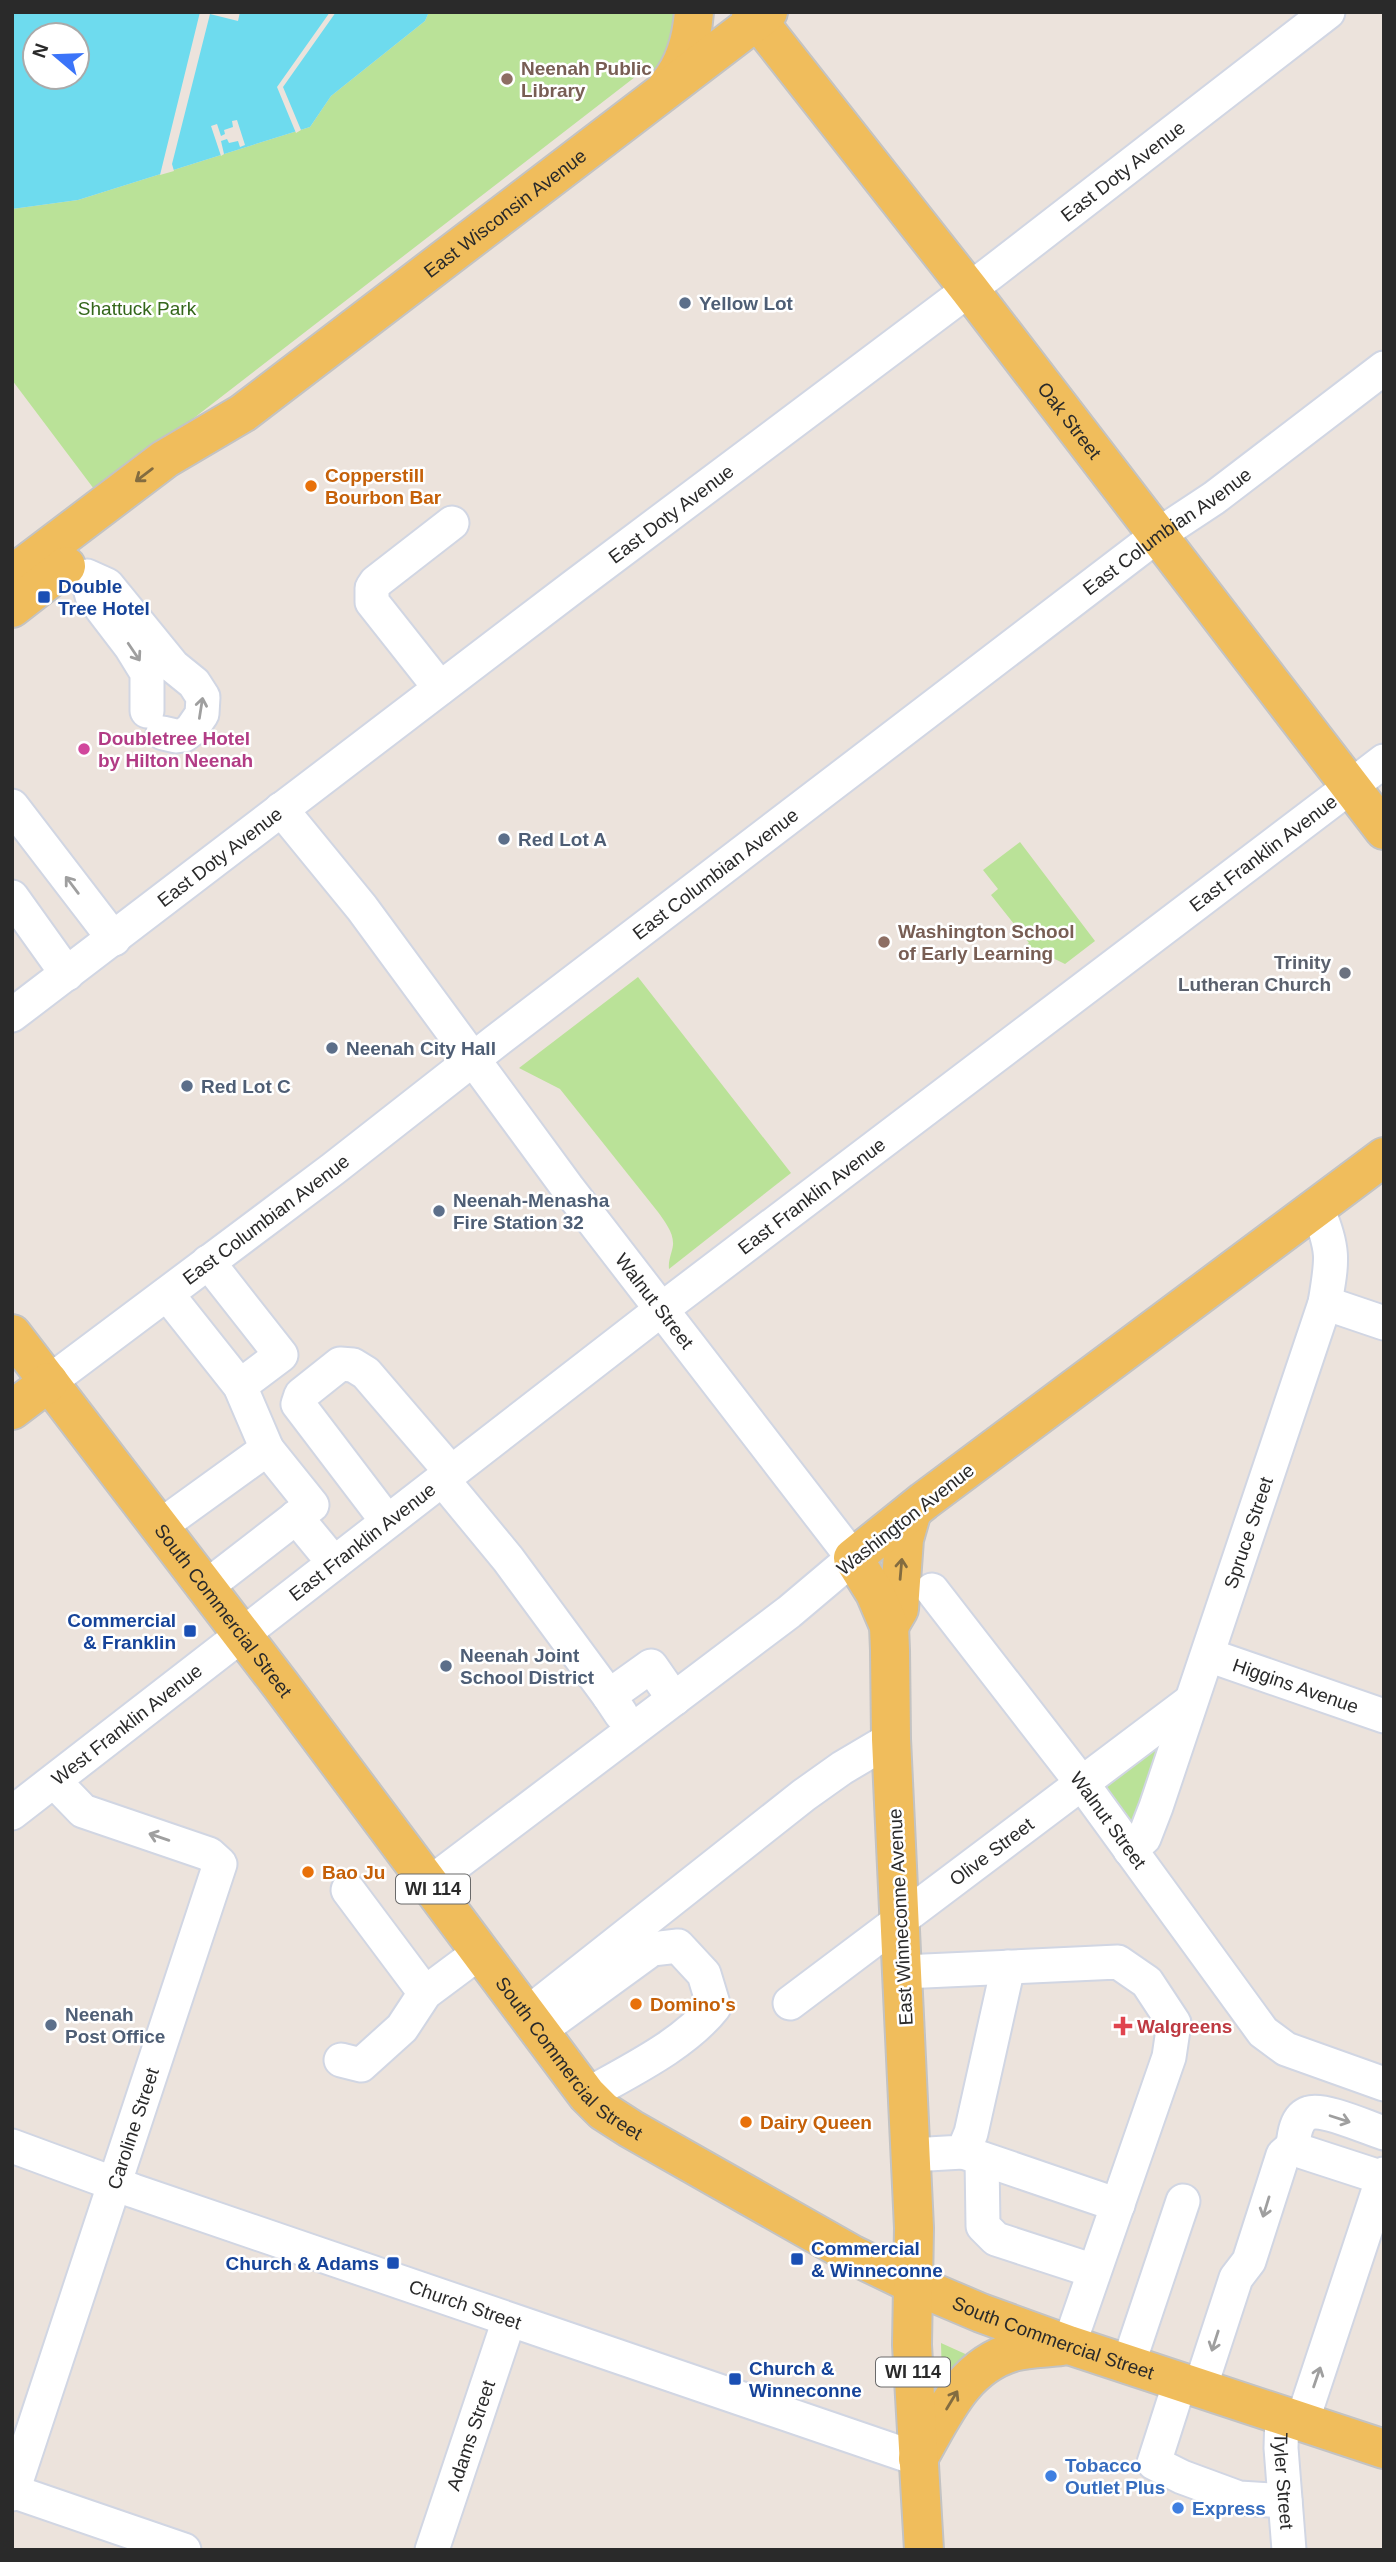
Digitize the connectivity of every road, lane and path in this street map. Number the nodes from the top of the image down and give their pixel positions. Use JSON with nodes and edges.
{"nodes":[{"id":1,"x":694,"y":12,"type":"edge"},
{"id":2,"x":1328,"y":12,"type":"edge"},
{"id":3,"x":759,"y":15,"type":"edge"},
{"id":4,"x":659,"y":96,"type":"junction"},
{"id":5,"x":969,"y":289,"type":"junction"},
{"id":6,"x":1384,"y":368,"type":"edge"},
{"id":7,"x":452,"y":523,"type":"dead end"},
{"id":8,"x":1158,"y":535,"type":"junction"},
{"id":9,"x":73,"y":559,"type":"junction"},
{"id":10,"x":12,"y":575,"type":"edge"},
{"id":11,"x":12,"y":608,"type":"edge"},
{"id":12,"x":440,"y":688,"type":"junction"},
{"id":13,"x":1384,"y":761,"type":"edge"},
{"id":14,"x":1350,"y":786,"type":"junction"},
{"id":15,"x":12,"y":806,"type":"edge"},
{"id":16,"x":281,"y":809,"type":"junction"},
{"id":17,"x":1384,"y":830,"type":"edge"},
{"id":18,"x":23,"y":842,"type":"edge"},
{"id":19,"x":12,"y":897,"type":"edge"},
{"id":20,"x":114,"y":939,"type":"junction"},
{"id":21,"x":67,"y":974,"type":"junction"},
{"id":22,"x":12,"y":1015,"type":"edge"},
{"id":23,"x":473,"y":1059,"type":"junction"},
{"id":24,"x":1384,"y":1157,"type":"edge"},
{"id":25,"x":1317,"y":1207,"type":"junction"},
{"id":26,"x":208,"y":1262,"type":"junction"},
{"id":27,"x":167,"y":1294,"type":"junction"},
{"id":28,"x":1325,"y":1303,"type":"junction"},
{"id":29,"x":662,"y":1309,"type":"junction"},
{"id":30,"x":1384,"y":1323,"type":"edge"},
{"id":31,"x":12,"y":1334,"type":"edge"},
{"id":32,"x":49,"y":1382,"type":"junction"},
{"id":33,"x":240,"y":1386,"type":"junction"},
{"id":34,"x":12,"y":1410,"type":"edge"},
{"id":35,"x":267,"y":1449,"type":"junction"},
{"id":36,"x":447,"y":1475,"type":"junction"},
{"id":37,"x":912,"y":1511,"type":"junction"},
{"id":38,"x":296,"y":1517,"type":"junction"},
{"id":39,"x":387,"y":1521,"type":"junction"},
{"id":40,"x":159,"y":1527,"type":"junction"},
{"id":41,"x":853,"y":1558,"type":"junction"},
{"id":42,"x":334,"y":1563,"type":"junction"},
{"id":43,"x":206,"y":1587,"type":"junction"},
{"id":44,"x":932,"y":1590,"type":"dead end"},
{"id":45,"x":889,"y":1626,"type":"junction"},
{"id":46,"x":242,"y":1634,"type":"junction"},
{"id":47,"x":1208,"y":1655,"type":"junction"},
{"id":48,"x":609,"y":1696,"type":"junction"},
{"id":49,"x":674,"y":1699,"type":"junction"},
{"id":50,"x":1191,"y":1701,"type":"junction"},
{"id":51,"x":1384,"y":1716,"type":"edge"},
{"id":52,"x":631,"y":1731,"type":"junction"},
{"id":53,"x":891,"y":1739,"type":"junction"},
{"id":54,"x":54,"y":1780,"type":"junction"},
{"id":55,"x":1081,"y":1782,"type":"junction"},
{"id":56,"x":12,"y":1813,"type":"edge"},
{"id":57,"x":1130,"y":1850,"type":"junction"},
{"id":58,"x":429,"y":1884,"type":"junction"},
{"id":59,"x":348,"y":1890,"type":"dead end"},
{"id":60,"x":900,"y":1920,"type":"junction"},
{"id":61,"x":480,"y":1952,"type":"junction"},
{"id":62,"x":1008,"y":1967,"type":"junction"},
{"id":63,"x":903,"y":1972,"type":"junction"},
{"id":64,"x":425,"y":1993,"type":"junction"},
{"id":65,"x":790,"y":2003,"type":"dead end"},
{"id":66,"x":533,"y":2023,"type":"junction"},
{"id":67,"x":341,"y":2060,"type":"dead end"},
{"id":68,"x":1384,"y":2084,"type":"edge"},
{"id":69,"x":587,"y":2095,"type":"junction"},
{"id":70,"x":1384,"y":2133,"type":"edge"},
{"id":71,"x":12,"y":2146,"type":"edge"},
{"id":72,"x":1293,"y":2146,"type":"junction"},
{"id":73,"x":911,"y":2155,"type":"junction"},
{"id":74,"x":972,"y":2156,"type":"junction"},
{"id":75,"x":1383,"y":2176,"type":"edge"},
{"id":76,"x":115,"y":2183,"type":"junction"},
{"id":77,"x":1183,"y":2201,"type":"dead end"},
{"id":78,"x":1118,"y":2205,"type":"junction"},
{"id":79,"x":1094,"y":2271,"type":"junction"},
{"id":80,"x":915,"y":2285,"type":"junction"},
{"id":81,"x":509,"y":2320,"type":"junction"},
{"id":82,"x":1069,"y":2345,"type":"junction"},
{"id":83,"x":1128,"y":2365,"type":"junction"},
{"id":84,"x":1190,"y":2385,"type":"junction"},
{"id":85,"x":1292,"y":2418,"type":"junction"},
{"id":86,"x":1384,"y":2449,"type":"edge"},
{"id":87,"x":918,"y":2459,"type":"junction"},
{"id":88,"x":12,"y":2492,"type":"edge"},
{"id":89,"x":1285,"y":2501,"type":"junction"},
{"id":90,"x":184,"y":2550,"type":"edge"},
{"id":91,"x":432,"y":2550,"type":"edge"},
{"id":92,"x":924,"y":2550,"type":"edge"},
{"id":93,"x":1289,"y":2550,"type":"edge"}],
"edges":[{"from":1,"to":4,"type":"main road"},
{"from":2,"to":5,"type":"street","name":"East Doty Avenue"},
{"from":3,"to":4,"type":"main road","name":"East Wisconsin Avenue"},
{"from":3,"to":5,"type":"main road","name":"Oak Street"},
{"from":4,"to":9,"type":"main road","name":"East Wisconsin Avenue"},
{"from":5,"to":8,"type":"main road","name":"Oak Street"},
{"from":5,"to":12,"type":"street","name":"East Doty Avenue"},
{"from":6,"to":8,"type":"street","name":"East Columbian Avenue"},
{"from":7,"to":12,"type":"street"},
{"from":8,"to":14,"type":"main road","name":"Oak Street"},
{"from":8,"to":23,"type":"street","name":"East Columbian Avenue"},
{"from":9,"to":9,"type":"street","one_way":true},
{"from":9,"to":10,"type":"main road","name":"East Wisconsin Avenue"},
{"from":9,"to":11,"type":"main road","name":"East Wisconsin Avenue"},
{"from":12,"to":16,"type":"street","name":"East Doty Avenue"},
{"from":13,"to":14,"type":"street","name":"East Franklin Avenue"},
{"from":14,"to":17,"type":"main road","name":"Oak Street"},
{"from":14,"to":29,"type":"street","name":"East Franklin Avenue"},
{"from":15,"to":18,"type":"street"},
{"from":16,"to":20,"type":"street","name":"East Doty Avenue"},
{"from":16,"to":23,"type":"street","name":"Walnut Street"},
{"from":20,"to":18,"type":"street","one_way":true},
{"from":19,"to":21,"type":"street"},
{"from":20,"to":21,"type":"street","name":"East Doty Avenue"},
{"from":21,"to":22,"type":"street","name":"East Doty Avenue"},
{"from":23,"to":26,"type":"street","name":"East Columbian Avenue"},
{"from":23,"to":29,"type":"street","name":"Walnut Street"},
{"from":24,"to":25,"type":"main road","name":"Washington Avenue"},
{"from":25,"to":28,"type":"street","name":"Spruce Street"},
{"from":25,"to":37,"type":"main road","name":"Washington Avenue"},
{"from":26,"to":27,"type":"street","name":"East Columbian Avenue"},
{"from":26,"to":33,"type":"street"},
{"from":27,"to":32,"type":"street","name":"East Columbian Avenue"},
{"from":27,"to":33,"type":"street"},
{"from":28,"to":30,"type":"street"},
{"from":28,"to":47,"type":"street","name":"Spruce Street"},
{"from":29,"to":36,"type":"street","name":"East Franklin Avenue"},
{"from":29,"to":41,"type":"street","name":"Walnut Street"},
{"from":31,"to":32,"type":"main road","name":"South Commercial Street","number":"WI 114"},
{"from":32,"to":34,"type":"main road"},
{"from":32,"to":40,"type":"main road","name":"South Commercial Street","number":"WI 114"},
{"from":33,"to":35,"type":"street"},
{"from":35,"to":38,"type":"street"},
{"from":35,"to":40,"type":"street"},
{"from":36,"to":39,"type":"street","name":"East Franklin Avenue"},
{"from":36,"to":39,"type":"street"},
{"from":36,"to":48,"type":"street"},
{"from":37,"to":41,"type":"main road","name":"Washington Avenue"},
{"from":45,"to":37,"type":"main road","one_way":true},
{"from":38,"to":42,"type":"street"},
{"from":38,"to":43,"type":"street"},
{"from":39,"to":42,"type":"street","name":"East Franklin Avenue"},
{"from":40,"to":43,"type":"main road","name":"South Commercial Street","number":"WI 114"},
{"from":41,"to":45,"type":"main road","name":"East Winneconne Avenue"},
{"from":41,"to":49,"type":"street","name":"Washington Avenue"},
{"from":42,"to":46,"type":"street","name":"East Franklin Avenue"},
{"from":43,"to":46,"type":"main road","name":"South Commercial Street","number":"WI 114"},
{"from":44,"to":55,"type":"street","name":"Walnut Street"},
{"from":45,"to":53,"type":"main road","name":"East Winneconne Avenue"},
{"from":46,"to":54,"type":"street","name":"West Franklin Avenue"},
{"from":46,"to":58,"type":"main road","name":"South Commercial Street","number":"WI 114"},
{"from":47,"to":50,"type":"street","name":"Spruce Street"},
{"from":47,"to":51,"type":"street","name":"Higgins Avenue"},
{"from":48,"to":49,"type":"street"},
{"from":48,"to":52,"type":"street"},
{"from":49,"to":52,"type":"street","name":"Washington Avenue"},
{"from":50,"to":55,"type":"street","name":"Olive Street"},
{"from":50,"to":57,"type":"street","name":"Spruce Street"},
{"from":52,"to":58,"type":"street","name":"Washington Avenue"},
{"from":53,"to":60,"type":"main road","name":"East Winneconne Avenue"},
{"from":53,"to":66,"type":"street"},
{"from":54,"to":56,"type":"street","name":"West Franklin Avenue"},
{"from":76,"to":54,"type":"street","name":"Caroline Street","one_way":true},
{"from":55,"to":57,"type":"street","name":"Walnut Street"},
{"from":55,"to":60,"type":"street","name":"Olive Street"},
{"from":57,"to":68,"type":"street","name":"Walnut Street"},
{"from":58,"to":61,"type":"main road","name":"South Commercial Street","number":"WI 114"},
{"from":59,"to":64,"type":"street"},
{"from":60,"to":63,"type":"main road","name":"East Winneconne Avenue"},
{"from":60,"to":65,"type":"street","name":"Olive Street"},
{"from":61,"to":64,"type":"street"},
{"from":61,"to":66,"type":"main road","name":"South Commercial Street","number":"WI 114"},
{"from":62,"to":63,"type":"street"},
{"from":62,"to":74,"type":"street"},
{"from":62,"to":78,"type":"street"},
{"from":63,"to":73,"type":"main road","name":"East Winneconne Avenue"},
{"from":64,"to":67,"type":"street"},
{"from":66,"to":69,"type":"main road","name":"South Commercial Street","number":"WI 114"},
{"from":66,"to":69,"type":"street"},
{"from":69,"to":80,"type":"main road","name":"South Commercial Street","number":"WI 114"},
{"from":72,"to":70,"type":"street","one_way":true},
{"from":71,"to":76,"type":"street","name":"Church Street"},
{"from":72,"to":75,"type":"street"},
{"from":72,"to":84,"type":"street","one_way":true},
{"from":73,"to":74,"type":"street"},
{"from":73,"to":80,"type":"main road","name":"East Winneconne Avenue"},
{"from":74,"to":78,"type":"street"},
{"from":74,"to":79,"type":"street"},
{"from":85,"to":75,"type":"street","name":"Tyler Street","one_way":true},
{"from":76,"to":81,"type":"street","name":"Church Street"},
{"from":76,"to":88,"type":"street","name":"Caroline Street"},
{"from":77,"to":83,"type":"street"},
{"from":78,"to":79,"type":"street"},
{"from":79,"to":82,"type":"street"},
{"from":80,"to":82,"type":"main road","name":"South Commercial Street"},
{"from":80,"to":87,"type":"main road","number":"WI 114"},
{"from":81,"to":87,"type":"street","name":"Church Street"},
{"from":81,"to":91,"type":"street","name":"Adams Street"},
{"from":82,"to":83,"type":"main road","name":"South Commercial Street"},
{"from":87,"to":82,"type":"main road","one_way":true},
{"from":83,"to":84,"type":"main road","name":"South Commercial Street"},
{"from":84,"to":85,"type":"main road","name":"South Commercial Street"},
{"from":84,"to":89,"type":"street"},
{"from":85,"to":86,"type":"main road","name":"South Commercial Street"},
{"from":85,"to":89,"type":"street","name":"Tyler Street"},
{"from":87,"to":92,"type":"main road","number":"WI 114"},
{"from":88,"to":90,"type":"street"},
{"from":89,"to":93,"type":"street","name":"Tyler Street"}]}
